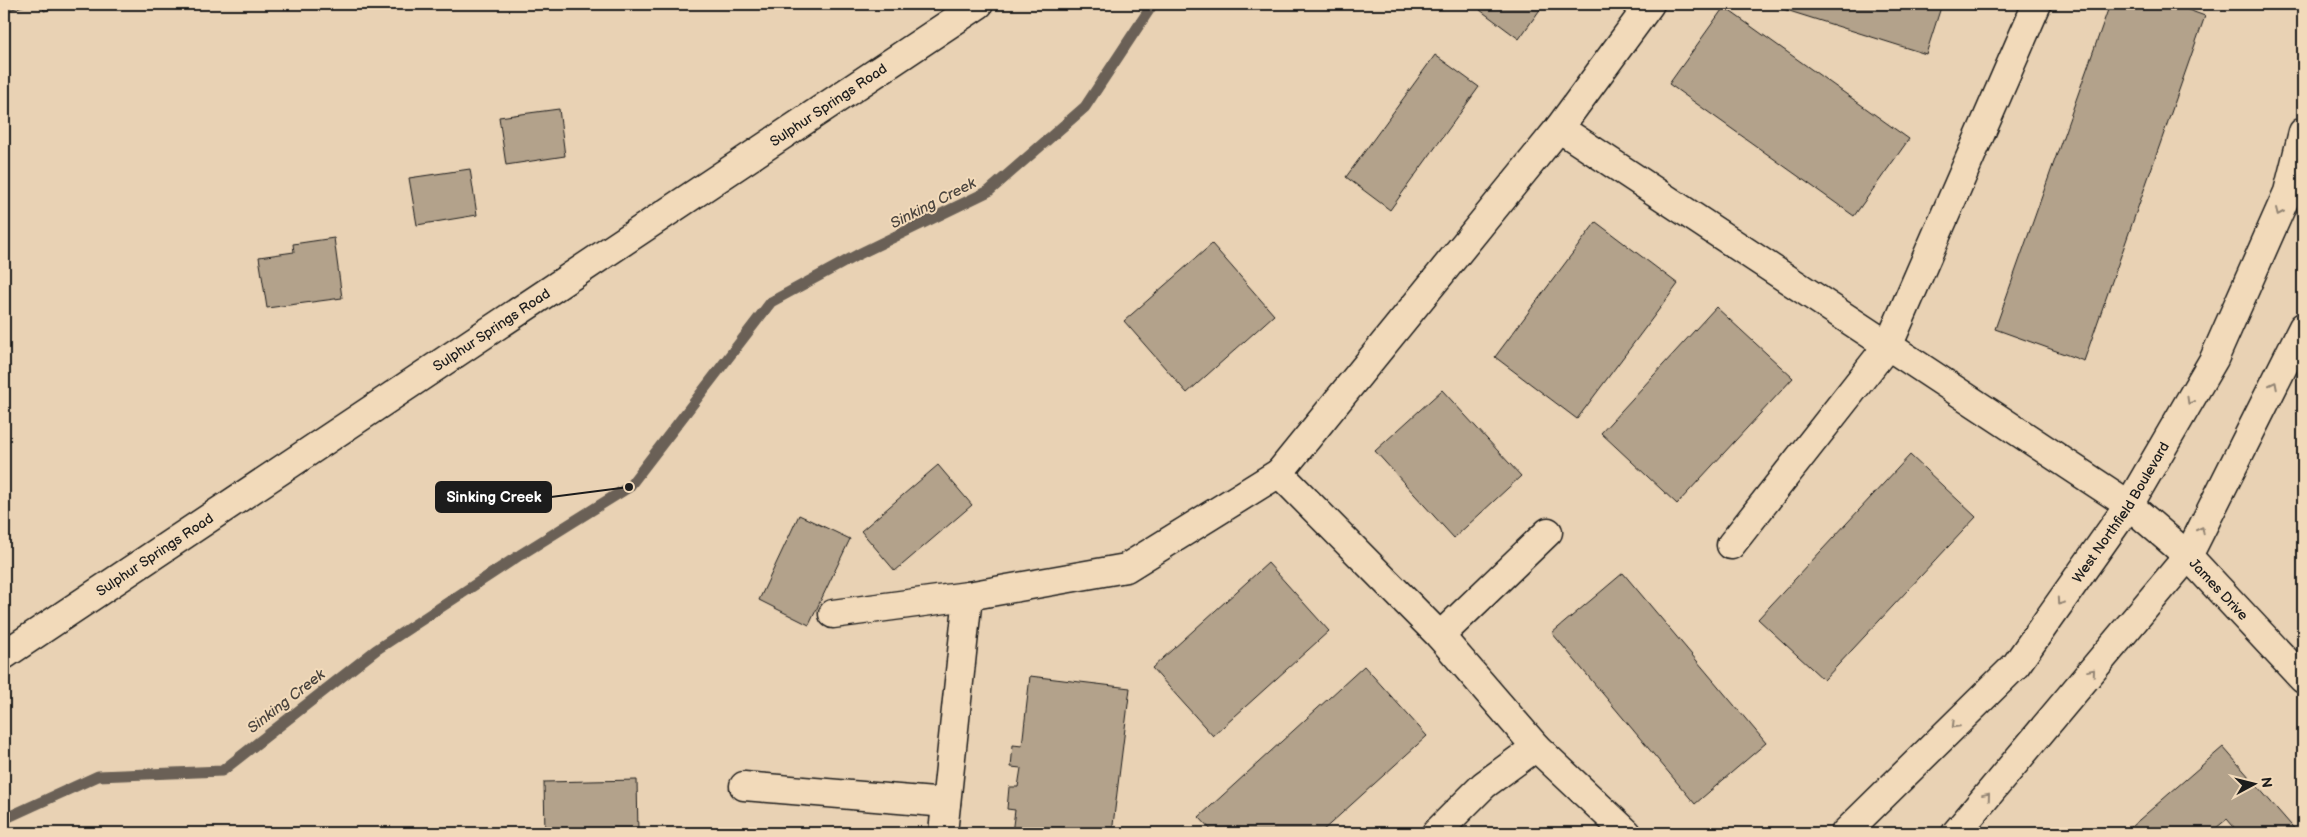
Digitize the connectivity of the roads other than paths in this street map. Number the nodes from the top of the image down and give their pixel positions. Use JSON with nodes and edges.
{"nodes":[{"id":1,"x":979,"y":4,"type":"edge"},
{"id":2,"x":1650,"y":4,"type":"edge"},
{"id":3,"x":2037,"y":4,"type":"edge"},
{"id":4,"x":1559,"y":128,"type":"junction"},
{"id":5,"x":2303,"y":132,"type":"edge"},
{"id":6,"x":2303,"y":327,"type":"edge"},
{"id":7,"x":1889,"y":344,"type":"junction"},
{"id":8,"x":1279,"y":473,"type":"junction"},
{"id":9,"x":2129,"y":505,"type":"junction"},
{"id":10,"x":1548,"y":532,"type":"dead end"},
{"id":11,"x":1731,"y":545,"type":"dead end"},
{"id":12,"x":2188,"y":556,"type":"junction"},
{"id":13,"x":968,"y":596,"type":"junction"},
{"id":14,"x":832,"y":614,"type":"dead end"},
{"id":15,"x":1440,"y":636,"type":"junction"},
{"id":16,"x":4,"y":656,"type":"edge"},
{"id":17,"x":2303,"y":679,"type":"edge"},
{"id":18,"x":1536,"y":747,"type":"junction"},
{"id":19,"x":744,"y":786,"type":"dead end"},
{"id":20,"x":946,"y":803,"type":"junction"},
{"id":21,"x":943,"y":833,"type":"edge"},
{"id":22,"x":1436,"y":833,"type":"edge"},
{"id":23,"x":1627,"y":833,"type":"edge"},
{"id":24,"x":1845,"y":833,"type":"edge"},
{"id":25,"x":1956,"y":833,"type":"edge"}],
"edges":[{"from":1,"to":16,"type":"main road","name":"Sulphur Springs Road"},
{"from":2,"to":4,"type":"main road"},
{"from":3,"to":7,"type":"main road"},
{"from":4,"to":7,"type":"main road","name":"James Drive"},
{"from":4,"to":8,"type":"main road"},
{"from":5,"to":9,"type":"main road","name":"West Northfield Boulevard","one_way":true},
{"from":12,"to":6,"type":"main road","one_way":true},
{"from":7,"to":9,"type":"main road","name":"James Drive"},
{"from":7,"to":11,"type":"main road"},
{"from":8,"to":13,"type":"main road"},
{"from":8,"to":15,"type":"main road"},
{"from":9,"to":12,"type":"main road","name":"James Drive"},
{"from":9,"to":24,"type":"main road","name":"West Northfield Boulevard","one_way":true},
{"from":10,"to":15,"type":"main road"},
{"from":12,"to":17,"type":"main road","name":"James Drive"},
{"from":25,"to":12,"type":"main road","one_way":true},
{"from":13,"to":14,"type":"main road"},
{"from":13,"to":20,"type":"main road"},
{"from":15,"to":18,"type":"main road"},
{"from":18,"to":22,"type":"main road"},
{"from":18,"to":23,"type":"main road"},
{"from":19,"to":20,"type":"main road"},
{"from":20,"to":21,"type":"main road"}]}
